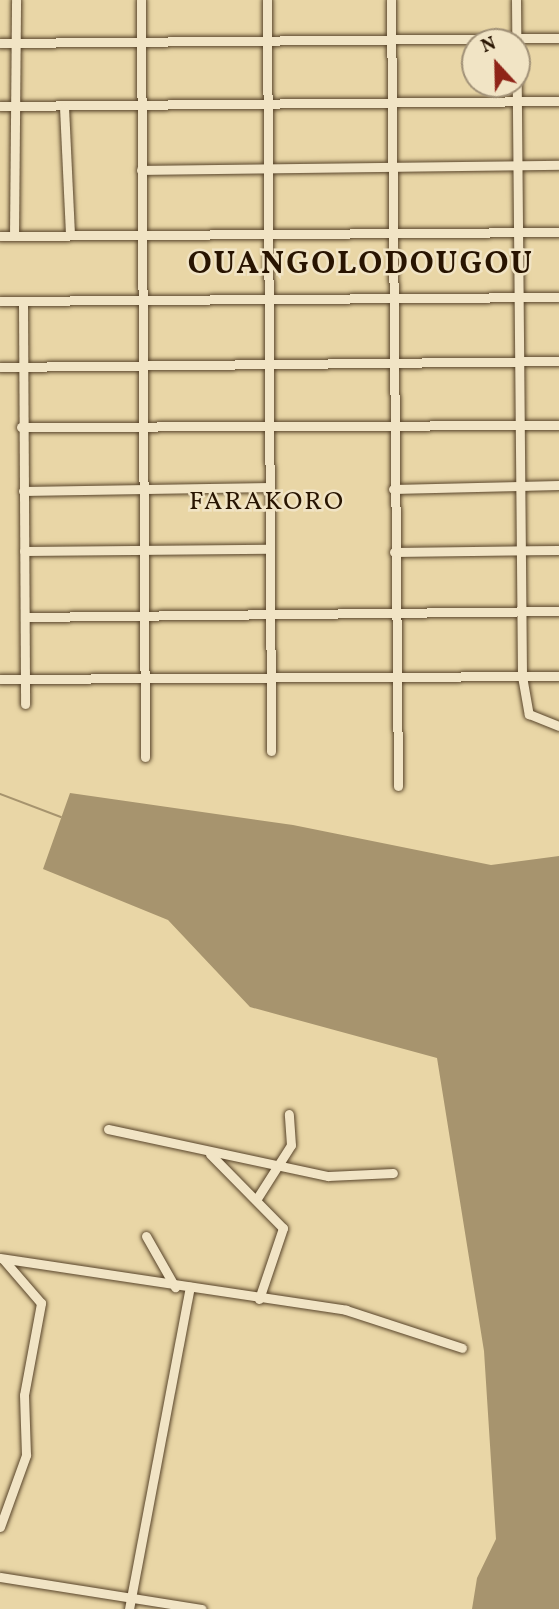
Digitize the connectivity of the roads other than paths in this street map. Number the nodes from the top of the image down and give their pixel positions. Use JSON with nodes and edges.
{"nodes":[{"id":1,"x":16,"y":0,"type":"edge"},
{"id":2,"x":141,"y":0,"type":"edge"},
{"id":3,"x":267,"y":0,"type":"edge"},
{"id":4,"x":391,"y":0,"type":"edge"},
{"id":5,"x":516,"y":0,"type":"edge"},
{"id":6,"x":517,"y":28,"type":"edge"},
{"id":7,"x":390,"y":38,"type":"junction"},
{"id":8,"x":461,"y":38,"type":"edge"},
{"id":9,"x":531,"y":38,"type":"edge"},
{"id":10,"x":559,"y":38,"type":"edge"},
{"id":11,"x":267,"y":40,"type":"junction"},
{"id":12,"x":142,"y":41,"type":"junction"},
{"id":13,"x":0,"y":43,"type":"edge"},
{"id":14,"x":16,"y":44,"type":"junction"},
{"id":15,"x":517,"y":98,"type":"edge"},
{"id":16,"x":517,"y":101,"type":"junction"},
{"id":17,"x":559,"y":101,"type":"edge"},
{"id":18,"x":268,"y":102,"type":"junction"},
{"id":19,"x":141,"y":103,"type":"junction"},
{"id":20,"x":393,"y":103,"type":"junction"},
{"id":21,"x":0,"y":106,"type":"edge"},
{"id":22,"x":17,"y":107,"type":"junction"},
{"id":23,"x":64,"y":107,"type":"junction"},
{"id":24,"x":517,"y":165,"type":"junction"},
{"id":25,"x":559,"y":165,"type":"edge"},
{"id":26,"x":393,"y":167,"type":"junction"},
{"id":27,"x":267,"y":169,"type":"junction"},
{"id":28,"x":141,"y":170,"type":"junction"},
{"id":29,"x":268,"y":231,"type":"junction"},
{"id":30,"x":559,"y":232,"type":"edge"},
{"id":31,"x":142,"y":233,"type":"junction"},
{"id":32,"x":517,"y":233,"type":"junction"},
{"id":33,"x":393,"y":234,"type":"junction"},
{"id":34,"x":70,"y":235,"type":"junction"},
{"id":35,"x":0,"y":236,"type":"edge"},
{"id":36,"x":14,"y":236,"type":"junction"},
{"id":37,"x":392,"y":296,"type":"junction"},
{"id":38,"x":517,"y":297,"type":"junction"},
{"id":39,"x":559,"y":297,"type":"edge"},
{"id":40,"x":142,"y":300,"type":"junction"},
{"id":41,"x":270,"y":300,"type":"junction"},
{"id":42,"x":0,"y":301,"type":"edge"},
{"id":43,"x":23,"y":302,"type":"junction"},
{"id":44,"x":518,"y":361,"type":"junction"},
{"id":45,"x":559,"y":361,"type":"edge"},
{"id":46,"x":271,"y":362,"type":"junction"},
{"id":47,"x":143,"y":363,"type":"junction"},
{"id":48,"x":395,"y":364,"type":"junction"},
{"id":49,"x":0,"y":367,"type":"edge"},
{"id":50,"x":21,"y":367,"type":"junction"},
{"id":51,"x":520,"y":424,"type":"junction"},
{"id":52,"x":559,"y":425,"type":"edge"},
{"id":53,"x":21,"y":427,"type":"junction"},
{"id":54,"x":144,"y":427,"type":"junction"},
{"id":55,"x":391,"y":427,"type":"junction"},
{"id":56,"x":270,"y":428,"type":"junction"},
{"id":57,"x":523,"y":485,"type":"junction"},
{"id":58,"x":559,"y":485,"type":"edge"},
{"id":59,"x":270,"y":487,"type":"junction"},
{"id":60,"x":145,"y":488,"type":"junction"},
{"id":61,"x":393,"y":489,"type":"junction"},
{"id":62,"x":23,"y":491,"type":"junction"},
{"id":63,"x":270,"y":549,"type":"junction"},
{"id":64,"x":145,"y":550,"type":"junction"},
{"id":65,"x":523,"y":550,"type":"junction"},
{"id":66,"x":559,"y":550,"type":"edge"},
{"id":67,"x":24,"y":551,"type":"junction"},
{"id":68,"x":394,"y":552,"type":"junction"},
{"id":69,"x":520,"y":610,"type":"junction"},
{"id":70,"x":397,"y":611,"type":"junction"},
{"id":71,"x":559,"y":611,"type":"edge"},
{"id":72,"x":271,"y":614,"type":"junction"},
{"id":73,"x":145,"y":616,"type":"junction"},
{"id":74,"x":25,"y":617,"type":"junction"},
{"id":75,"x":396,"y":674,"type":"junction"},
{"id":76,"x":145,"y":675,"type":"junction"},
{"id":77,"x":271,"y":676,"type":"junction"},
{"id":78,"x":522,"y":676,"type":"junction"},
{"id":79,"x":559,"y":676,"type":"edge"},
{"id":80,"x":0,"y":679,"type":"edge"},
{"id":81,"x":23,"y":679,"type":"junction"},
{"id":82,"x":24,"y":704,"type":"dead end"},
{"id":83,"x":559,"y":726,"type":"edge"},
{"id":84,"x":271,"y":751,"type":"dead end"},
{"id":85,"x":145,"y":757,"type":"dead end"},
{"id":86,"x":398,"y":786,"type":"dead end"},
{"id":87,"x":289,"y":1114,"type":"dead end"},
{"id":88,"x":108,"y":1129,"type":"dead end"},
{"id":89,"x":210,"y":1154,"type":"junction"},
{"id":90,"x":278,"y":1165,"type":"junction"},
{"id":91,"x":393,"y":1173,"type":"dead end"},
{"id":92,"x":256,"y":1200,"type":"junction"},
{"id":93,"x":146,"y":1236,"type":"dead end"},
{"id":94,"x":1,"y":1258,"type":"edge"},
{"id":95,"x":174,"y":1287,"type":"junction"},
{"id":96,"x":190,"y":1287,"type":"junction"},
{"id":97,"x":260,"y":1299,"type":"junction"},
{"id":98,"x":462,"y":1348,"type":"dead end"},
{"id":99,"x":0,"y":1527,"type":"edge"},
{"id":100,"x":0,"y":1577,"type":"edge"},
{"id":101,"x":131,"y":1596,"type":"junction"},
{"id":102,"x":129,"y":1609,"type":"edge"},
{"id":103,"x":201,"y":1609,"type":"edge"}],
"edges":[{"from":1,"to":14,"type":"street"},
{"from":2,"to":12,"type":"street"},
{"from":3,"to":11,"type":"street"},
{"from":4,"to":7,"type":"street"},
{"from":5,"to":6,"type":"street"},
{"from":7,"to":8,"type":"street"},
{"from":7,"to":11,"type":"street"},
{"from":7,"to":20,"type":"street"},
{"from":9,"to":10,"type":"street"},
{"from":11,"to":12,"type":"street"},
{"from":11,"to":18,"type":"street"},
{"from":12,"to":14,"type":"street"},
{"from":12,"to":19,"type":"street"},
{"from":13,"to":14,"type":"street"},
{"from":14,"to":22,"type":"street"},
{"from":15,"to":16,"type":"street"},
{"from":16,"to":17,"type":"street"},
{"from":16,"to":20,"type":"street"},
{"from":16,"to":24,"type":"street"},
{"from":18,"to":19,"type":"street"},
{"from":18,"to":20,"type":"street"},
{"from":18,"to":27,"type":"street"},
{"from":19,"to":23,"type":"street"},
{"from":19,"to":28,"type":"street"},
{"from":20,"to":26,"type":"street"},
{"from":21,"to":22,"type":"street"},
{"from":22,"to":23,"type":"street"},
{"from":22,"to":36,"type":"street"},
{"from":23,"to":34,"type":"street"},
{"from":24,"to":25,"type":"street"},
{"from":24,"to":26,"type":"street"},
{"from":24,"to":32,"type":"street"},
{"from":26,"to":27,"type":"street"},
{"from":26,"to":33,"type":"street"},
{"from":27,"to":28,"type":"street"},
{"from":27,"to":29,"type":"street"},
{"from":28,"to":31,"type":"street"},
{"from":29,"to":31,"type":"street"},
{"from":29,"to":33,"type":"street"},
{"from":29,"to":41,"type":"street"},
{"from":30,"to":32,"type":"street"},
{"from":31,"to":34,"type":"street"},
{"from":31,"to":40,"type":"street"},
{"from":32,"to":33,"type":"street"},
{"from":32,"to":38,"type":"street"},
{"from":33,"to":37,"type":"street"},
{"from":34,"to":36,"type":"street"},
{"from":35,"to":36,"type":"street"},
{"from":37,"to":38,"type":"street"},
{"from":37,"to":41,"type":"street"},
{"from":37,"to":48,"type":"street"},
{"from":38,"to":39,"type":"street"},
{"from":38,"to":44,"type":"street"},
{"from":40,"to":41,"type":"street"},
{"from":40,"to":43,"type":"street"},
{"from":40,"to":47,"type":"street"},
{"from":41,"to":46,"type":"street"},
{"from":42,"to":43,"type":"street"},
{"from":43,"to":50,"type":"street"},
{"from":44,"to":45,"type":"street"},
{"from":44,"to":48,"type":"street"},
{"from":44,"to":51,"type":"street"},
{"from":46,"to":47,"type":"street"},
{"from":46,"to":48,"type":"street"},
{"from":46,"to":56,"type":"street"},
{"from":47,"to":50,"type":"street"},
{"from":47,"to":54,"type":"street"},
{"from":48,"to":55,"type":"street"},
{"from":49,"to":50,"type":"street"},
{"from":50,"to":53,"type":"street"},
{"from":51,"to":52,"type":"street"},
{"from":51,"to":55,"type":"street"},
{"from":51,"to":57,"type":"street"},
{"from":53,"to":54,"type":"street"},
{"from":53,"to":62,"type":"street"},
{"from":54,"to":56,"type":"street"},
{"from":54,"to":60,"type":"street"},
{"from":55,"to":56,"type":"street"},
{"from":55,"to":61,"type":"street"},
{"from":56,"to":59,"type":"street"},
{"from":57,"to":58,"type":"street"},
{"from":57,"to":61,"type":"street"},
{"from":57,"to":65,"type":"street"},
{"from":59,"to":60,"type":"street"},
{"from":59,"to":63,"type":"street"},
{"from":60,"to":62,"type":"street"},
{"from":60,"to":64,"type":"street"},
{"from":61,"to":68,"type":"street"},
{"from":62,"to":67,"type":"street"},
{"from":63,"to":64,"type":"street"},
{"from":63,"to":72,"type":"street"},
{"from":64,"to":67,"type":"street"},
{"from":64,"to":73,"type":"street"},
{"from":65,"to":66,"type":"street"},
{"from":65,"to":68,"type":"street"},
{"from":65,"to":69,"type":"street"},
{"from":67,"to":74,"type":"street"},
{"from":68,"to":70,"type":"street"},
{"from":69,"to":70,"type":"street"},
{"from":69,"to":71,"type":"street"},
{"from":69,"to":78,"type":"street"},
{"from":70,"to":72,"type":"street"},
{"from":70,"to":75,"type":"street"},
{"from":72,"to":73,"type":"street"},
{"from":72,"to":77,"type":"street"},
{"from":73,"to":74,"type":"street"},
{"from":73,"to":76,"type":"street"},
{"from":74,"to":81,"type":"street"},
{"from":75,"to":77,"type":"street"},
{"from":75,"to":78,"type":"street"},
{"from":75,"to":86,"type":"street"},
{"from":76,"to":77,"type":"street"},
{"from":76,"to":81,"type":"street"},
{"from":76,"to":85,"type":"street"},
{"from":77,"to":84,"type":"street"},
{"from":78,"to":79,"type":"street"},
{"from":78,"to":83,"type":"street"},
{"from":80,"to":81,"type":"street"},
{"from":81,"to":82,"type":"street"},
{"from":87,"to":90,"type":"street"},
{"from":88,"to":89,"type":"street"},
{"from":89,"to":90,"type":"street"},
{"from":89,"to":92,"type":"street"},
{"from":90,"to":91,"type":"street"},
{"from":90,"to":92,"type":"street"},
{"from":92,"to":97,"type":"street"},
{"from":93,"to":95,"type":"street"},
{"from":94,"to":95,"type":"street"},
{"from":94,"to":99,"type":"street"},
{"from":95,"to":96,"type":"street"},
{"from":96,"to":97,"type":"street"},
{"from":96,"to":101,"type":"street"},
{"from":97,"to":98,"type":"street"},
{"from":100,"to":101,"type":"street"},
{"from":101,"to":102,"type":"street"},
{"from":101,"to":103,"type":"street"}]}
